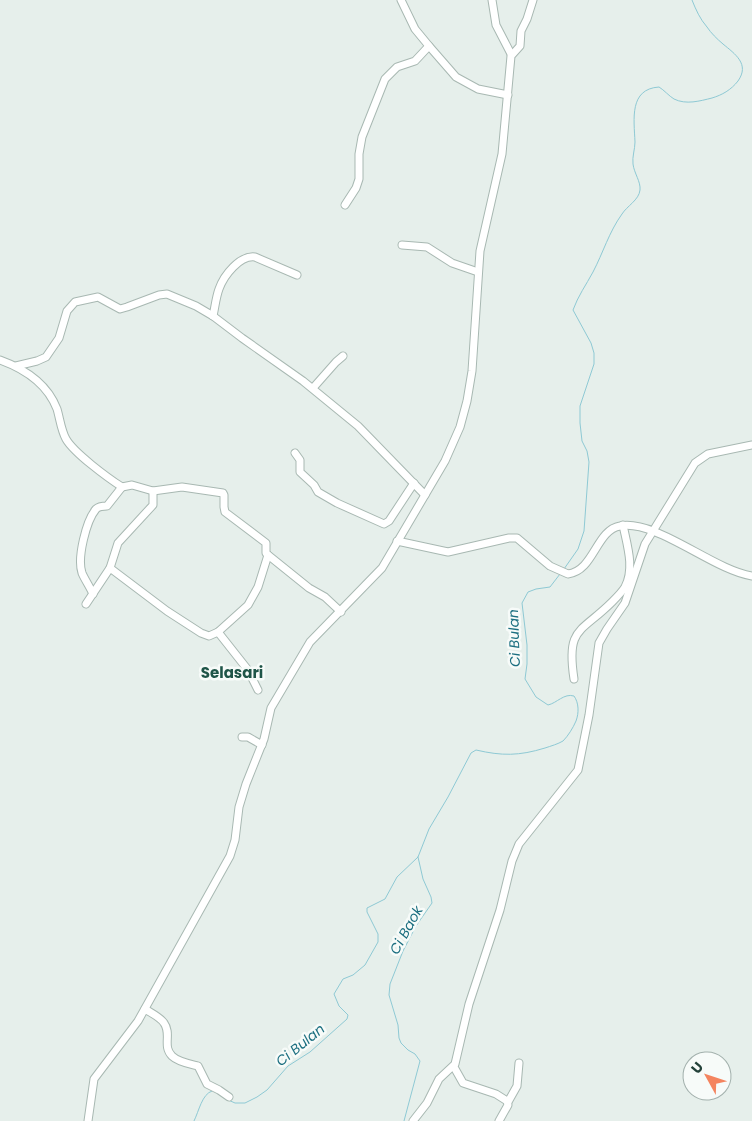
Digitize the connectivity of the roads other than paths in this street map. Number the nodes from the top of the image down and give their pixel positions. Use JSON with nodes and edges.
{"nodes":[{"id":1,"x":401,"y":0,"type":"edge"},
{"id":2,"x":492,"y":0,"type":"edge"},
{"id":3,"x":533,"y":0,"type":"edge"},
{"id":4,"x":429,"y":46,"type":"junction"},
{"id":5,"x":511,"y":54,"type":"junction"},
{"id":6,"x":508,"y":95,"type":"junction"},
{"id":7,"x":345,"y":205,"type":"dead end"},
{"id":8,"x":402,"y":245,"type":"dead end"},
{"id":9,"x":478,"y":272,"type":"junction"},
{"id":10,"x":297,"y":275,"type":"dead end"},
{"id":11,"x":213,"y":316,"type":"junction"},
{"id":12,"x":343,"y":356,"type":"dead end"},
{"id":13,"x":0,"y":360,"type":"edge"},
{"id":14,"x":16,"y":366,"type":"junction"},
{"id":15,"x":313,"y":388,"type":"junction"},
{"id":16,"x":752,"y":445,"type":"edge"},
{"id":17,"x":295,"y":453,"type":"dead end"},
{"id":18,"x":414,"y":483,"type":"junction"},
{"id":19,"x":122,"y":487,"type":"junction"},
{"id":20,"x":153,"y":491,"type":"junction"},
{"id":21,"x":425,"y":494,"type":"junction"},
{"id":22,"x":623,"y":526,"type":"junction"},
{"id":23,"x":652,"y":531,"type":"junction"},
{"id":24,"x":397,"y":540,"type":"junction"},
{"id":25,"x":268,"y":555,"type":"junction"},
{"id":26,"x":110,"y":568,"type":"junction"},
{"id":27,"x":752,"y":576,"type":"edge"},
{"id":28,"x":94,"y":594,"type":"junction"},
{"id":29,"x":86,"y":604,"type":"dead end"},
{"id":30,"x":341,"y":612,"type":"junction"},
{"id":31,"x":218,"y":632,"type":"junction"},
{"id":32,"x":574,"y":679,"type":"dead end"},
{"id":33,"x":258,"y":690,"type":"dead end"},
{"id":34,"x":242,"y":737,"type":"dead end"},
{"id":35,"x":262,"y":745,"type":"junction"},
{"id":36,"x":145,"y":1009,"type":"junction"},
{"id":37,"x":519,"y":1063,"type":"dead end"},
{"id":38,"x":454,"y":1067,"type":"junction"},
{"id":39,"x":229,"y":1097,"type":"dead end"},
{"id":40,"x":508,"y":1102,"type":"junction"},
{"id":41,"x":88,"y":1121,"type":"edge"},
{"id":42,"x":413,"y":1121,"type":"edge"},
{"id":43,"x":499,"y":1121,"type":"edge"}],
"edges":[{"from":1,"to":4,"type":"street"},
{"from":2,"to":5,"type":"street"},
{"from":3,"to":5,"type":"street"},
{"from":4,"to":6,"type":"street"},
{"from":4,"to":7,"type":"street"},
{"from":5,"to":6,"type":"street"},
{"from":6,"to":9,"type":"street"},
{"from":8,"to":9,"type":"street"},
{"from":9,"to":21,"type":"street"},
{"from":10,"to":11,"type":"street"},
{"from":11,"to":14,"type":"street"},
{"from":11,"to":15,"type":"street"},
{"from":12,"to":15,"type":"street"},
{"from":13,"to":14,"type":"street"},
{"from":14,"to":19,"type":"street"},
{"from":15,"to":18,"type":"street"},
{"from":16,"to":23,"type":"street"},
{"from":17,"to":18,"type":"street"},
{"from":18,"to":21,"type":"street"},
{"from":19,"to":20,"type":"street"},
{"from":19,"to":28,"type":"street"},
{"from":20,"to":25,"type":"street"},
{"from":20,"to":26,"type":"street"},
{"from":21,"to":24,"type":"street"},
{"from":22,"to":23,"type":"street"},
{"from":22,"to":24,"type":"street"},
{"from":22,"to":32,"type":"street"},
{"from":23,"to":27,"type":"street"},
{"from":23,"to":38,"type":"street"},
{"from":24,"to":30,"type":"street"},
{"from":25,"to":30,"type":"street"},
{"from":25,"to":31,"type":"street"},
{"from":26,"to":28,"type":"street"},
{"from":26,"to":31,"type":"street"},
{"from":28,"to":29,"type":"street"},
{"from":30,"to":35,"type":"street"},
{"from":31,"to":33,"type":"street"},
{"from":34,"to":35,"type":"street"},
{"from":35,"to":36,"type":"street"},
{"from":36,"to":39,"type":"street"},
{"from":36,"to":41,"type":"street"},
{"from":37,"to":40,"type":"street"},
{"from":38,"to":40,"type":"street"},
{"from":38,"to":42,"type":"street"},
{"from":40,"to":43,"type":"street"}]}
